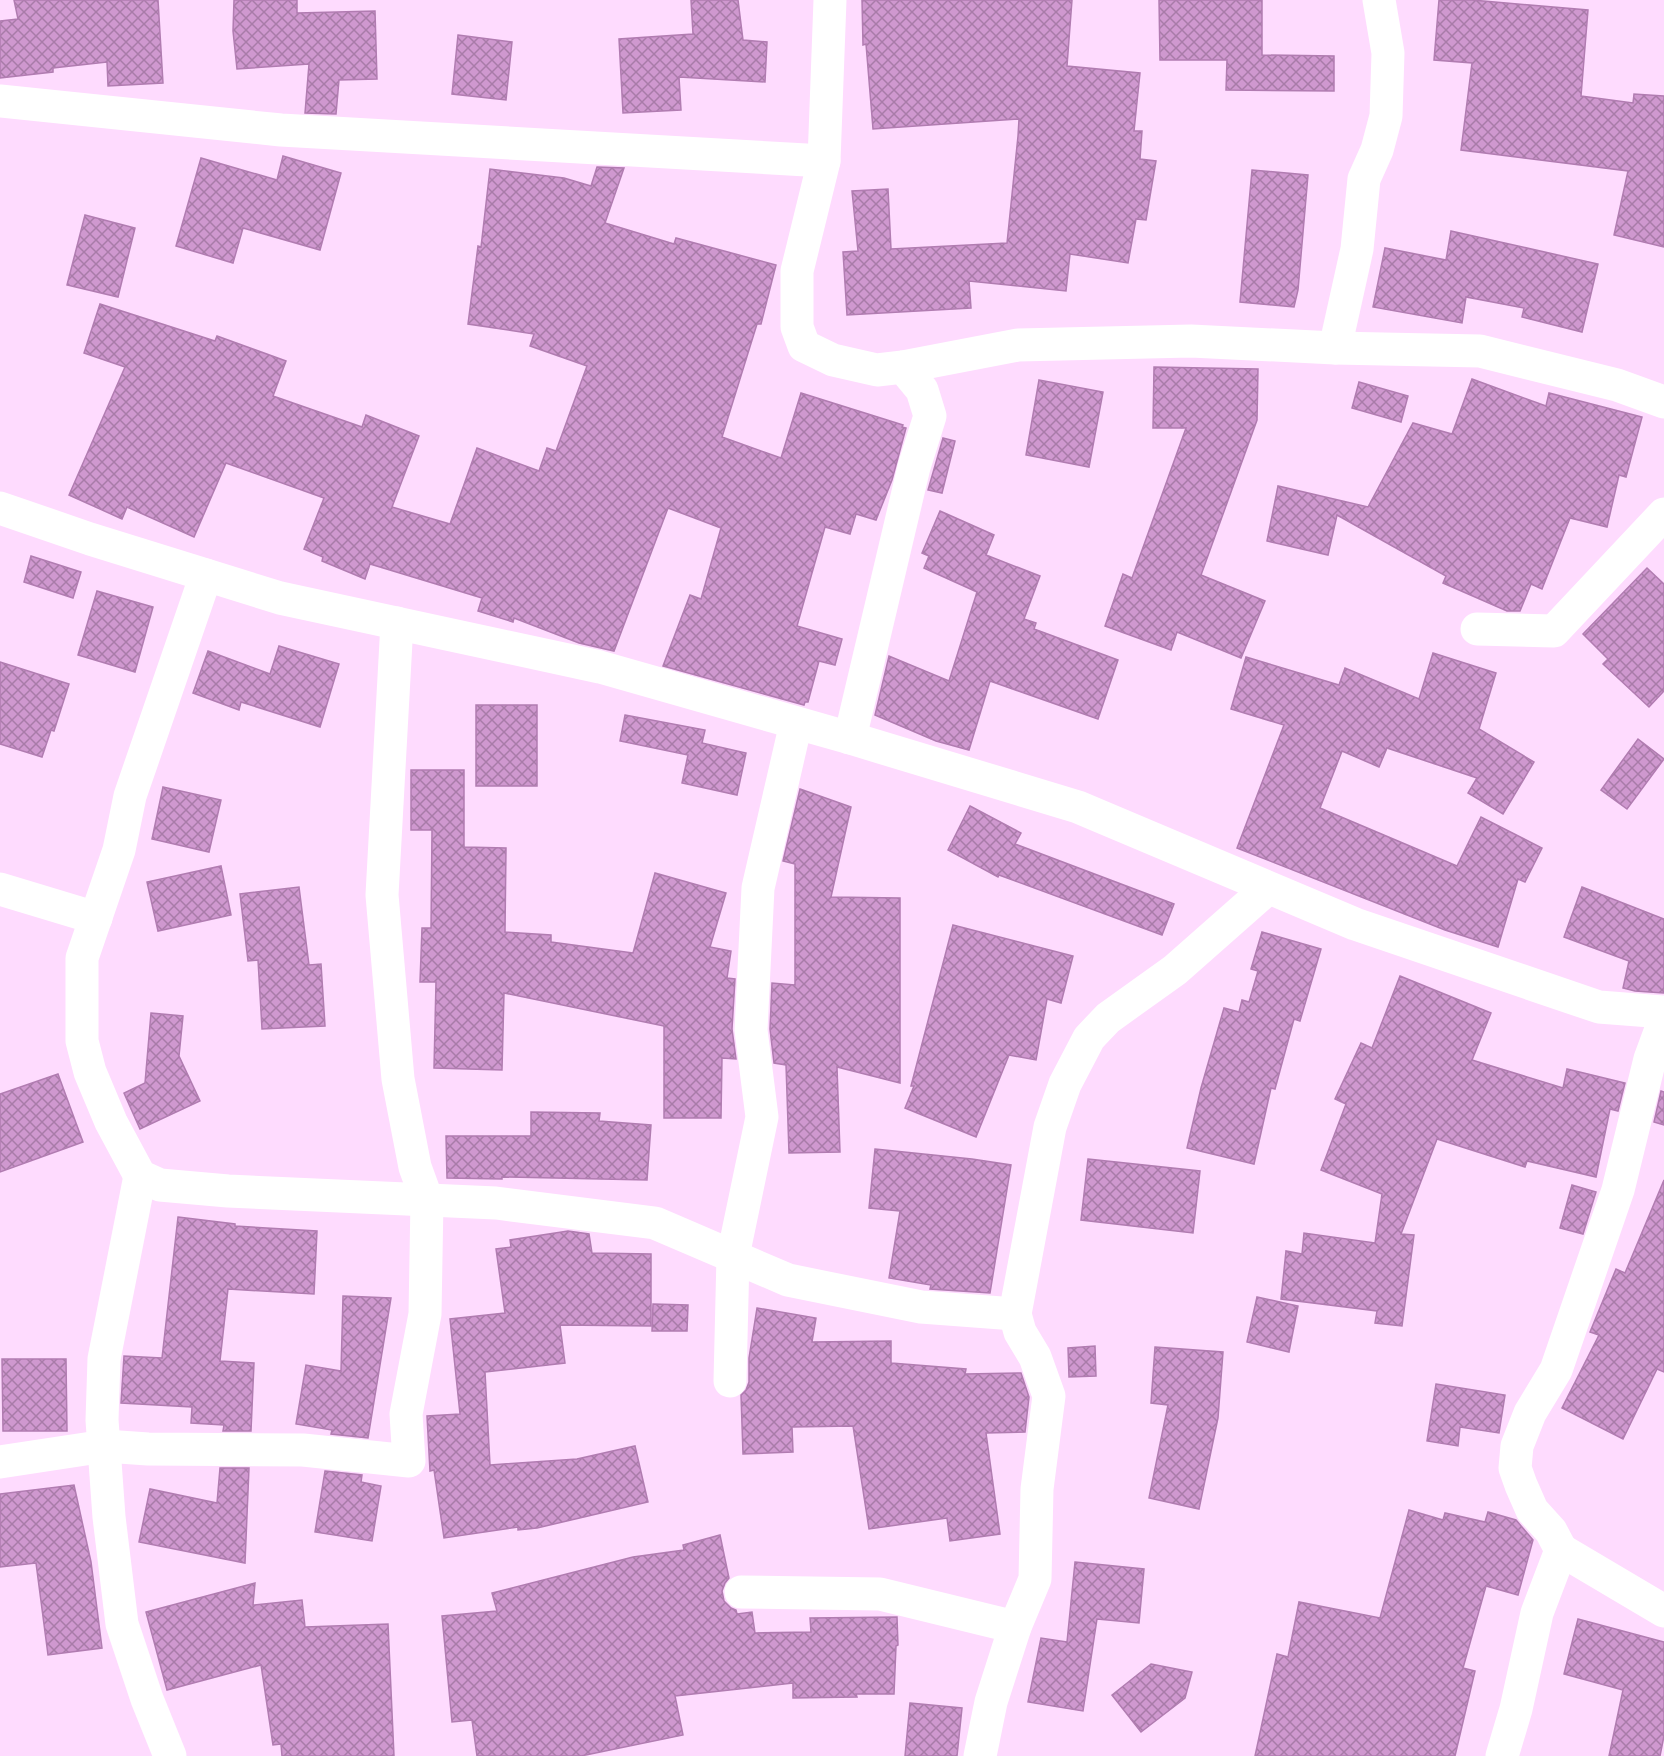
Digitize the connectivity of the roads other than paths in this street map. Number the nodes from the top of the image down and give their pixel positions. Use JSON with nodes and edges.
{"nodes":[{"id":1,"x":830,"y":0,"type":"edge"},
{"id":2,"x":1379,"y":0,"type":"edge"},
{"id":3,"x":0,"y":101,"type":"edge"},
{"id":4,"x":824,"y":161,"type":"junction"},
{"id":5,"x":1335,"y":348,"type":"junction"},
{"id":6,"x":913,"y":379,"type":"junction"},
{"id":7,"x":1664,"y":402,"type":"edge"},
{"id":8,"x":0,"y":508,"type":"edge"},
{"id":9,"x":1664,"y":514,"type":"edge"},
{"id":10,"x":206,"y":575,"type":"junction"},
{"id":11,"x":397,"y":623,"type":"junction"},
{"id":12,"x":1477,"y":629,"type":"dead end"},
{"id":13,"x":796,"y":723,"type":"junction"},
{"id":14,"x":850,"y":738,"type":"junction"},
{"id":15,"x":1268,"y":888,"type":"junction"},
{"id":16,"x":0,"y":890,"type":"edge"},
{"id":17,"x":96,"y":918,"type":"junction"},
{"id":18,"x":1664,"y":1012,"type":"edge"},
{"id":19,"x":1664,"y":1021,"type":"edge"},
{"id":20,"x":140,"y":1176,"type":"junction"},
{"id":21,"x":427,"y":1200,"type":"junction"},
{"id":22,"x":733,"y":1256,"type":"junction"},
{"id":23,"x":1015,"y":1314,"type":"junction"},
{"id":24,"x":730,"y":1381,"type":"dead end"},
{"id":25,"x":105,"y":1446,"type":"junction"},
{"id":26,"x":0,"y":1462,"type":"edge"},
{"id":27,"x":1561,"y":1550,"type":"junction"},
{"id":28,"x":741,"y":1592,"type":"dead end"},
{"id":29,"x":1664,"y":1611,"type":"edge"},
{"id":30,"x":1015,"y":1627,"type":"junction"},
{"id":31,"x":170,"y":1756,"type":"edge"},
{"id":32,"x":980,"y":1756,"type":"edge"},
{"id":33,"x":1502,"y":1756,"type":"edge"}],
"edges":[{"from":1,"to":4,"type":"street"},
{"from":2,"to":5,"type":"street"},
{"from":3,"to":4,"type":"street"},
{"from":4,"to":6,"type":"street"},
{"from":5,"to":6,"type":"street"},
{"from":5,"to":7,"type":"street"},
{"from":6,"to":14,"type":"street"},
{"from":8,"to":10,"type":"street"},
{"from":9,"to":12,"type":"street"},
{"from":10,"to":11,"type":"street"},
{"from":10,"to":17,"type":"street"},
{"from":11,"to":13,"type":"street"},
{"from":11,"to":21,"type":"street"},
{"from":13,"to":14,"type":"street"},
{"from":13,"to":22,"type":"street"},
{"from":14,"to":15,"type":"street"},
{"from":15,"to":18,"type":"street"},
{"from":15,"to":23,"type":"street"},
{"from":16,"to":17,"type":"street"},
{"from":17,"to":20,"type":"street"},
{"from":19,"to":27,"type":"street"},
{"from":20,"to":21,"type":"street"},
{"from":20,"to":25,"type":"street"},
{"from":21,"to":22,"type":"street"},
{"from":21,"to":25,"type":"street"},
{"from":22,"to":23,"type":"street"},
{"from":22,"to":24,"type":"street"},
{"from":23,"to":30,"type":"street"},
{"from":25,"to":26,"type":"street"},
{"from":25,"to":31,"type":"street"},
{"from":27,"to":29,"type":"street"},
{"from":27,"to":33,"type":"street"},
{"from":28,"to":30,"type":"street"},
{"from":30,"to":32,"type":"street"}]}
